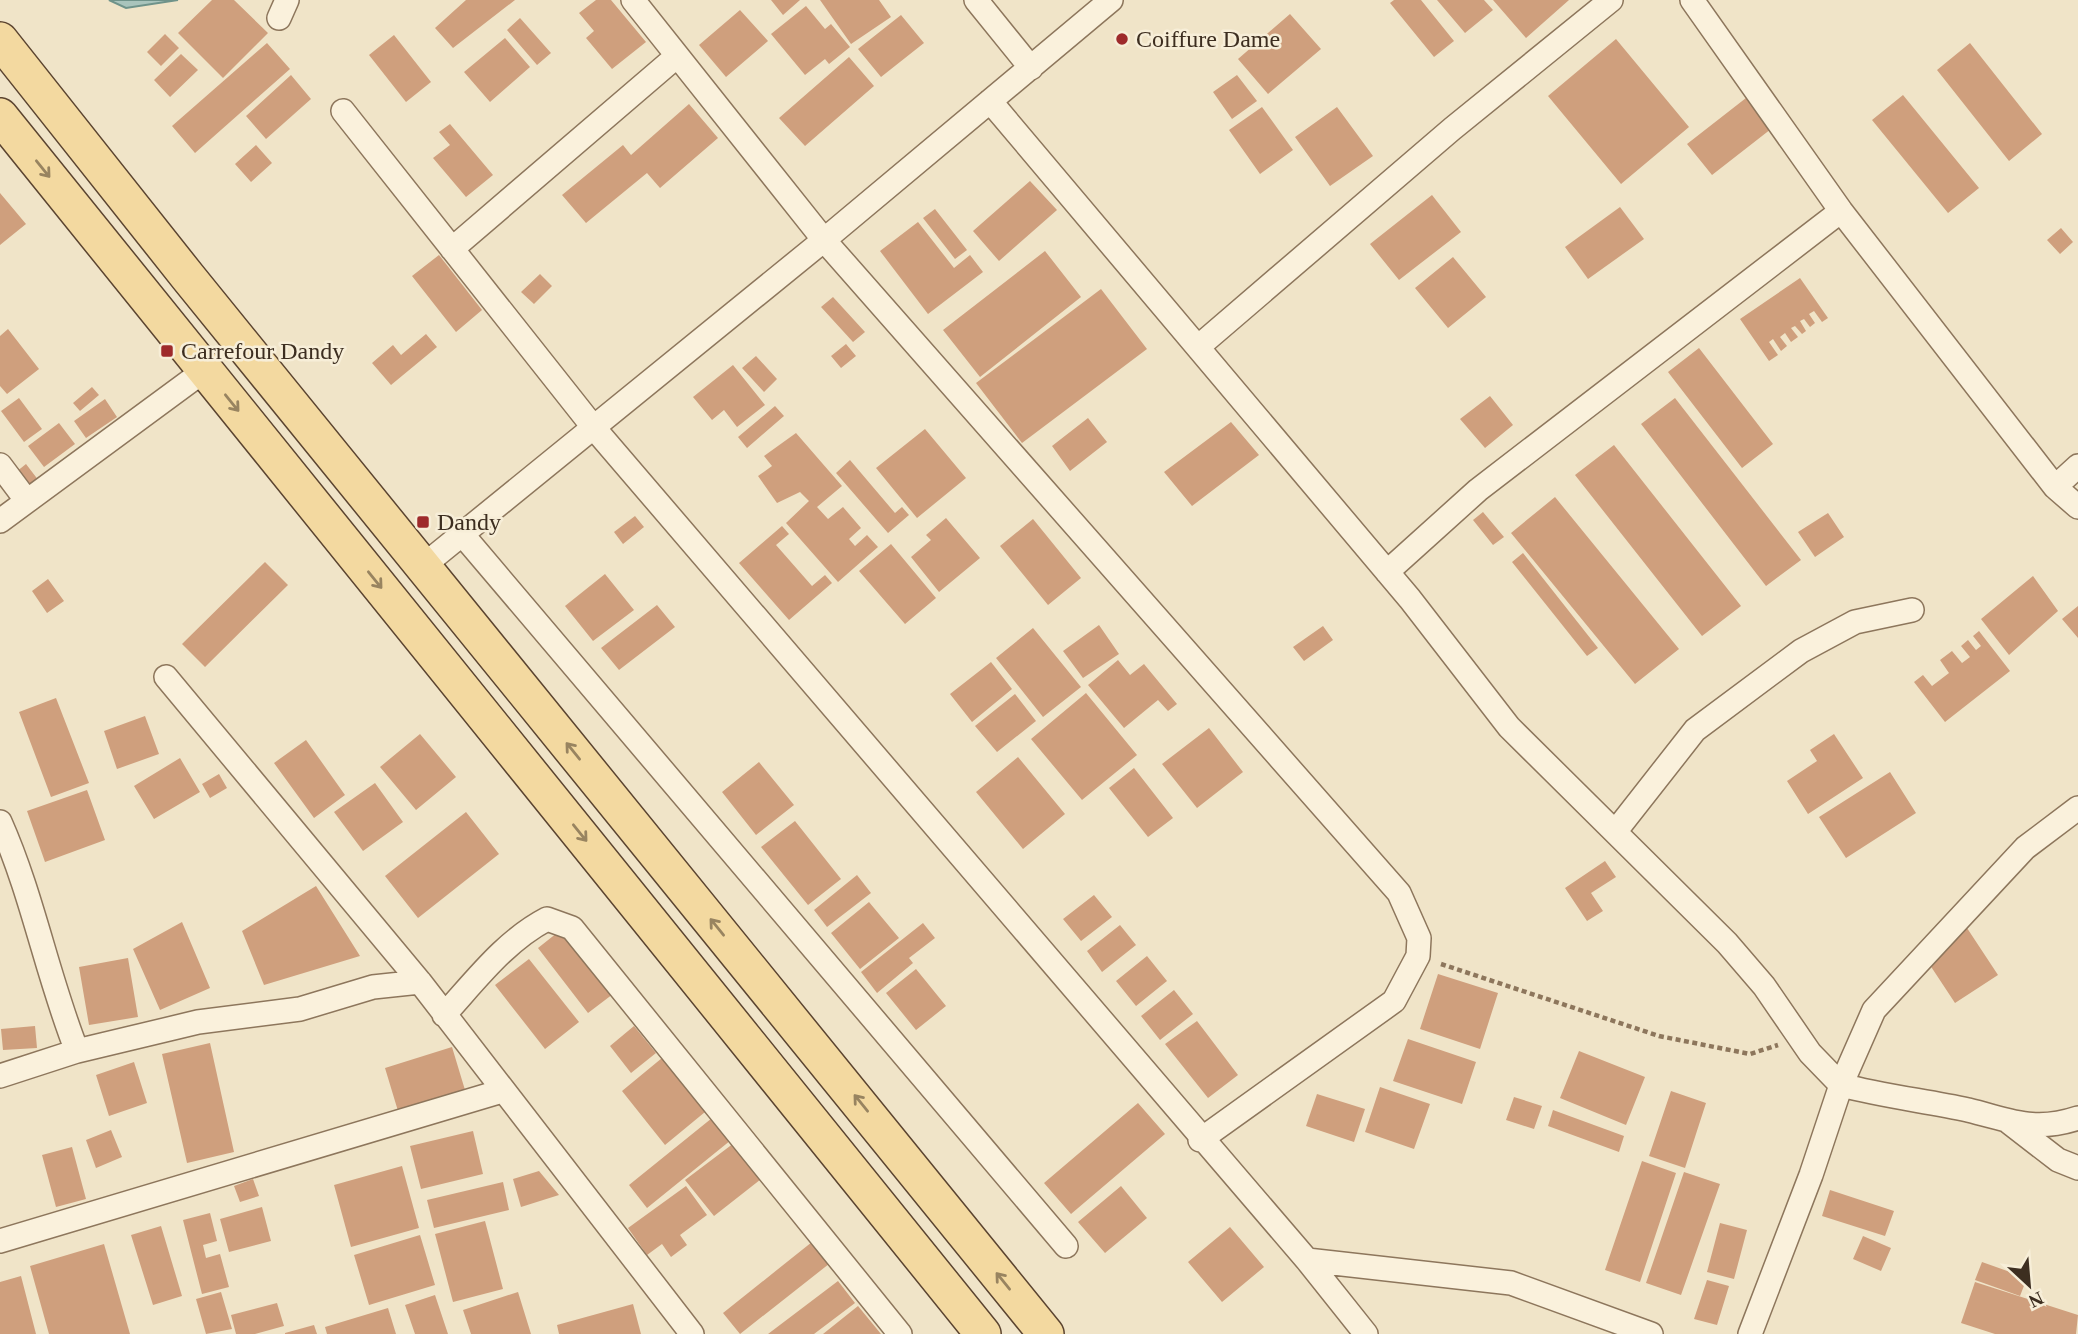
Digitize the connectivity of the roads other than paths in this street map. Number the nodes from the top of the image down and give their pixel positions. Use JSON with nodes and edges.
{"nodes":[{"id":1,"x":633,"y":0,"type":"edge"},
{"id":2,"x":976,"y":0,"type":"edge"},
{"id":3,"x":1111,"y":0,"type":"edge"},
{"id":4,"x":1611,"y":0,"type":"edge"},
{"id":5,"x":1692,"y":0,"type":"edge"},
{"id":6,"x":0,"y":40,"type":"edge"},
{"id":7,"x":677,"y":56,"type":"junction"},
{"id":8,"x":1031,"y":68,"type":"junction"},
{"id":9,"x":990,"y":101,"type":"junction"},
{"id":10,"x":343,"y":111,"type":"dead end"},
{"id":11,"x":0,"y":116,"type":"edge"},
{"id":12,"x":1841,"y":211,"type":"junction"},
{"id":13,"x":824,"y":240,"type":"junction"},
{"id":14,"x":452,"y":249,"type":"junction"},
{"id":15,"x":1198,"y":347,"type":"junction"},
{"id":16,"x":205,"y":370,"type":"junction"},
{"id":17,"x":594,"y":428,"type":"junction"},
{"id":18,"x":0,"y":465,"type":"edge"},
{"id":19,"x":2078,"y":466,"type":"edge"},
{"id":20,"x":2055,"y":487,"type":"junction"},
{"id":21,"x":27,"y":501,"type":"junction"},
{"id":22,"x":2078,"y":507,"type":"edge"},
{"id":23,"x":0,"y":521,"type":"edge"},
{"id":24,"x":462,"y":534,"type":"junction"},
{"id":25,"x":423,"y":566,"type":"junction"},
{"id":26,"x":1387,"y":572,"type":"junction"},
{"id":27,"x":1912,"y":610,"type":"dead end"},
{"id":28,"x":166,"y":677,"type":"dead end"},
{"id":29,"x":2078,"y":808,"type":"edge"},
{"id":30,"x":0,"y":822,"type":"edge"},
{"id":31,"x":1615,"y":832,"type":"junction"},
{"id":32,"x":420,"y":982,"type":"junction"},
{"id":33,"x":444,"y":1015,"type":"junction"},
{"id":34,"x":77,"y":1051,"type":"junction"},
{"id":35,"x":0,"y":1076,"type":"edge"},
{"id":36,"x":1841,"y":1085,"type":"junction"},
{"id":37,"x":502,"y":1091,"type":"junction"},
{"id":38,"x":2078,"y":1118,"type":"edge"},
{"id":39,"x":2010,"y":1123,"type":"junction"},
{"id":40,"x":1200,"y":1140,"type":"junction"},
{"id":41,"x":2078,"y":1168,"type":"edge"},
{"id":42,"x":0,"y":1241,"type":"edge"},
{"id":43,"x":1066,"y":1246,"type":"dead end"},
{"id":44,"x":1307,"y":1260,"type":"junction"},
{"id":45,"x":692,"y":1334,"type":"edge"},
{"id":46,"x":900,"y":1334,"type":"edge"},
{"id":47,"x":983,"y":1334,"type":"edge"},
{"id":48,"x":1046,"y":1334,"type":"edge"},
{"id":49,"x":1366,"y":1334,"type":"edge"},
{"id":50,"x":1651,"y":1334,"type":"edge"},
{"id":51,"x":1750,"y":1334,"type":"edge"}],
"edges":[{"from":1,"to":7,"type":"street"},
{"from":2,"to":8,"type":"street"},
{"from":3,"to":8,"type":"street"},
{"from":4,"to":15,"type":"street"},
{"from":5,"to":12,"type":"street"},
{"from":6,"to":25,"type":"main road"},
{"from":7,"to":13,"type":"street"},
{"from":7,"to":14,"type":"street"},
{"from":8,"to":9,"type":"street"},
{"from":9,"to":13,"type":"street"},
{"from":9,"to":15,"type":"street"},
{"from":10,"to":14,"type":"street"},
{"from":11,"to":16,"type":"main road","one_way":true},
{"from":12,"to":20,"type":"street"},
{"from":12,"to":26,"type":"street"},
{"from":13,"to":17,"type":"street"},
{"from":13,"to":40,"type":"street"},
{"from":14,"to":17,"type":"street"},
{"from":15,"to":26,"type":"street"},
{"from":16,"to":21,"type":"street"},
{"from":16,"to":47,"type":"main road","one_way":true},
{"from":17,"to":24,"type":"street"},
{"from":17,"to":40,"type":"street"},
{"from":18,"to":21,"type":"street"},
{"from":19,"to":20,"type":"street"},
{"from":20,"to":22,"type":"street"},
{"from":21,"to":23,"type":"street"},
{"from":24,"to":25,"type":"street"},
{"from":24,"to":43,"type":"street"},
{"from":48,"to":25,"type":"main road","one_way":true},
{"from":26,"to":31,"type":"street"},
{"from":27,"to":31,"type":"street"},
{"from":28,"to":32,"type":"street"},
{"from":29,"to":36,"type":"street"},
{"from":30,"to":34,"type":"street"},
{"from":31,"to":36,"type":"street"},
{"from":32,"to":33,"type":"street"},
{"from":32,"to":34,"type":"street"},
{"from":33,"to":37,"type":"street"},
{"from":33,"to":46,"type":"street"},
{"from":34,"to":35,"type":"street"},
{"from":36,"to":39,"type":"street"},
{"from":36,"to":51,"type":"street"},
{"from":37,"to":42,"type":"street"},
{"from":37,"to":45,"type":"street"},
{"from":38,"to":39,"type":"street"},
{"from":39,"to":41,"type":"street"},
{"from":40,"to":44,"type":"street"},
{"from":44,"to":49,"type":"street"},
{"from":44,"to":50,"type":"street"}]}
